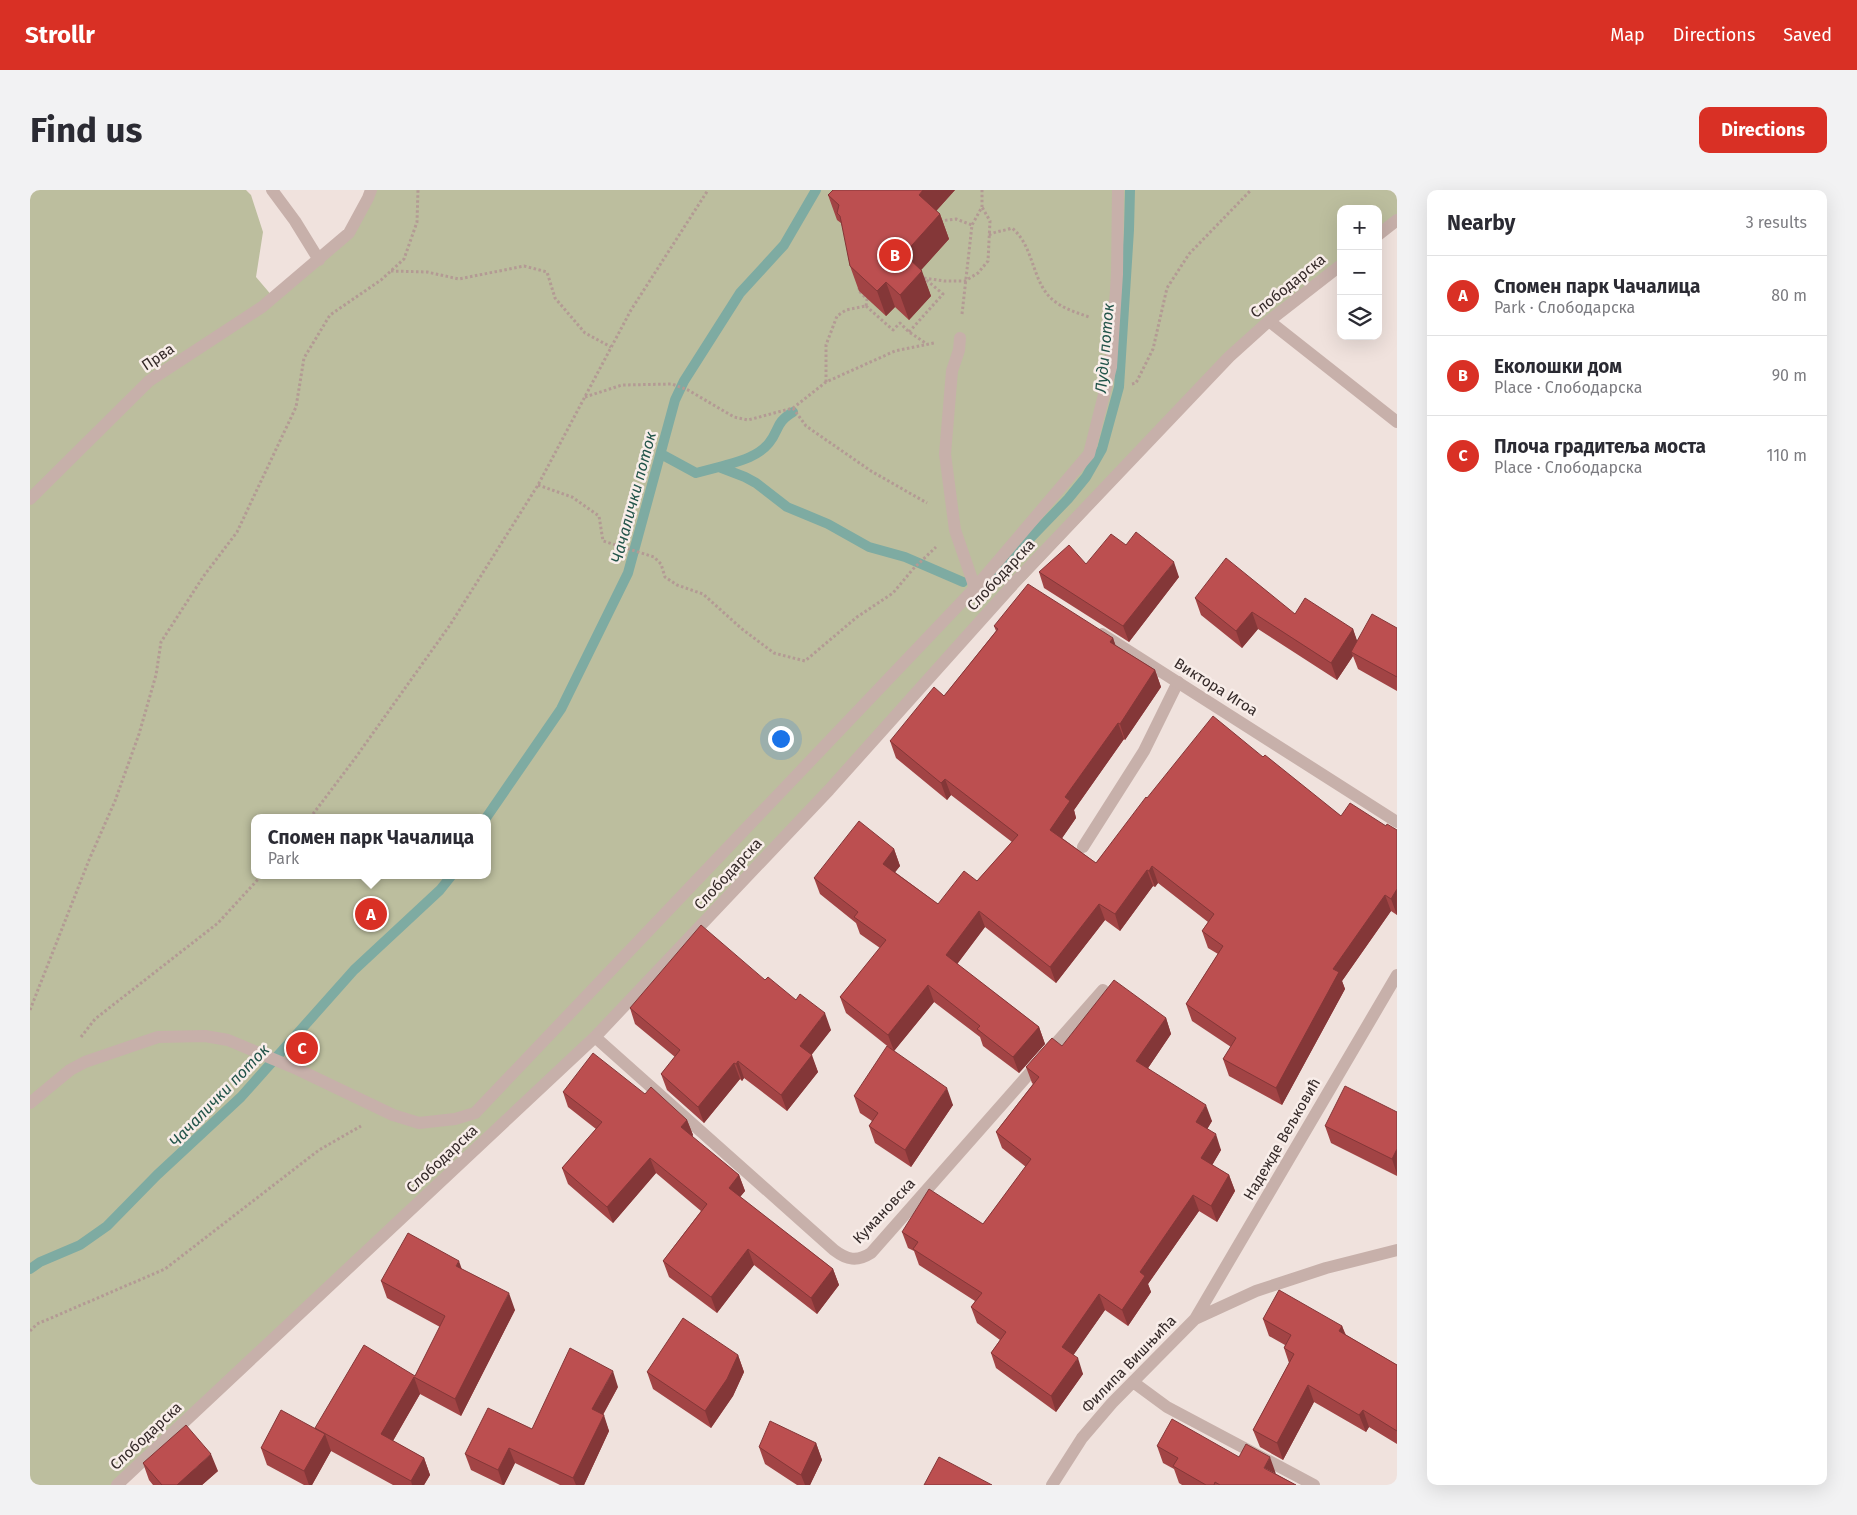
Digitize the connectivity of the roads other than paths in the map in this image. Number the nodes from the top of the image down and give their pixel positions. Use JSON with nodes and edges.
{"nodes":[{"id":1,"x":272,"y":190,"type":"edge"},
{"id":2,"x":371,"y":190,"type":"edge"},
{"id":3,"x":1118,"y":190,"type":"edge"},
{"id":4,"x":1397,"y":220,"type":"edge"},
{"id":5,"x":1382,"y":232,"type":"edge"},
{"id":6,"x":319,"y":260,"type":"junction"},
{"id":7,"x":1337,"y":268,"type":"edge"},
{"id":8,"x":1269,"y":321,"type":"junction"},
{"id":9,"x":960,"y":338,"type":"road end"},
{"id":10,"x":1397,"y":422,"type":"edge"},
{"id":11,"x":30,"y":499,"type":"edge"},
{"id":12,"x":975,"y":588,"type":"junction"},
{"id":13,"x":1089,"y":626,"type":"edge"},
{"id":14,"x":1178,"y":682,"type":"junction"},
{"id":15,"x":1397,"y":822,"type":"edge"},
{"id":16,"x":1083,"y":848,"type":"dead end"},
{"id":17,"x":1397,"y":975,"type":"edge"},
{"id":18,"x":1103,"y":990,"type":"edge"},
{"id":19,"x":595,"y":1037,"type":"junction"},
{"id":20,"x":30,"y":1103,"type":"edge"},
{"id":21,"x":1397,"y":1250,"type":"edge"},
{"id":22,"x":1196,"y":1319,"type":"junction"},
{"id":23,"x":1133,"y":1382,"type":"junction"},
{"id":24,"x":117,"y":1485,"type":"edge"},
{"id":25,"x":1052,"y":1485,"type":"edge"},
{"id":26,"x":1314,"y":1485,"type":"edge"}],
"edges":[{"from":1,"to":6,"type":"street"},
{"from":2,"to":6,"type":"street","name":"Прва"},
{"from":3,"to":12,"type":"street"},
{"from":4,"to":5,"type":"street"},
{"from":6,"to":11,"type":"street","name":"Прва"},
{"from":7,"to":8,"type":"street","name":"Слободарска"},
{"from":8,"to":10,"type":"street"},
{"from":8,"to":19,"type":"street","name":"Слободарска"},
{"from":9,"to":12,"type":"street"},
{"from":12,"to":20,"type":"street"},
{"from":13,"to":14,"type":"street","name":"Виктора Игоа"},
{"from":14,"to":15,"type":"street","name":"Виктора Игоа"},
{"from":14,"to":16,"type":"street"},
{"from":17,"to":22,"type":"street","name":"Надежде Вељковић"},
{"from":18,"to":19,"type":"street","name":"Кумановска"},
{"from":19,"to":24,"type":"street","name":"Слободарска"},
{"from":21,"to":22,"type":"street","name":"Филипа Вишњића"},
{"from":22,"to":23,"type":"street","name":"Филипа Вишњића"},
{"from":23,"to":25,"type":"street","name":"Филипа Вишњића"},
{"from":23,"to":26,"type":"street"}]}
